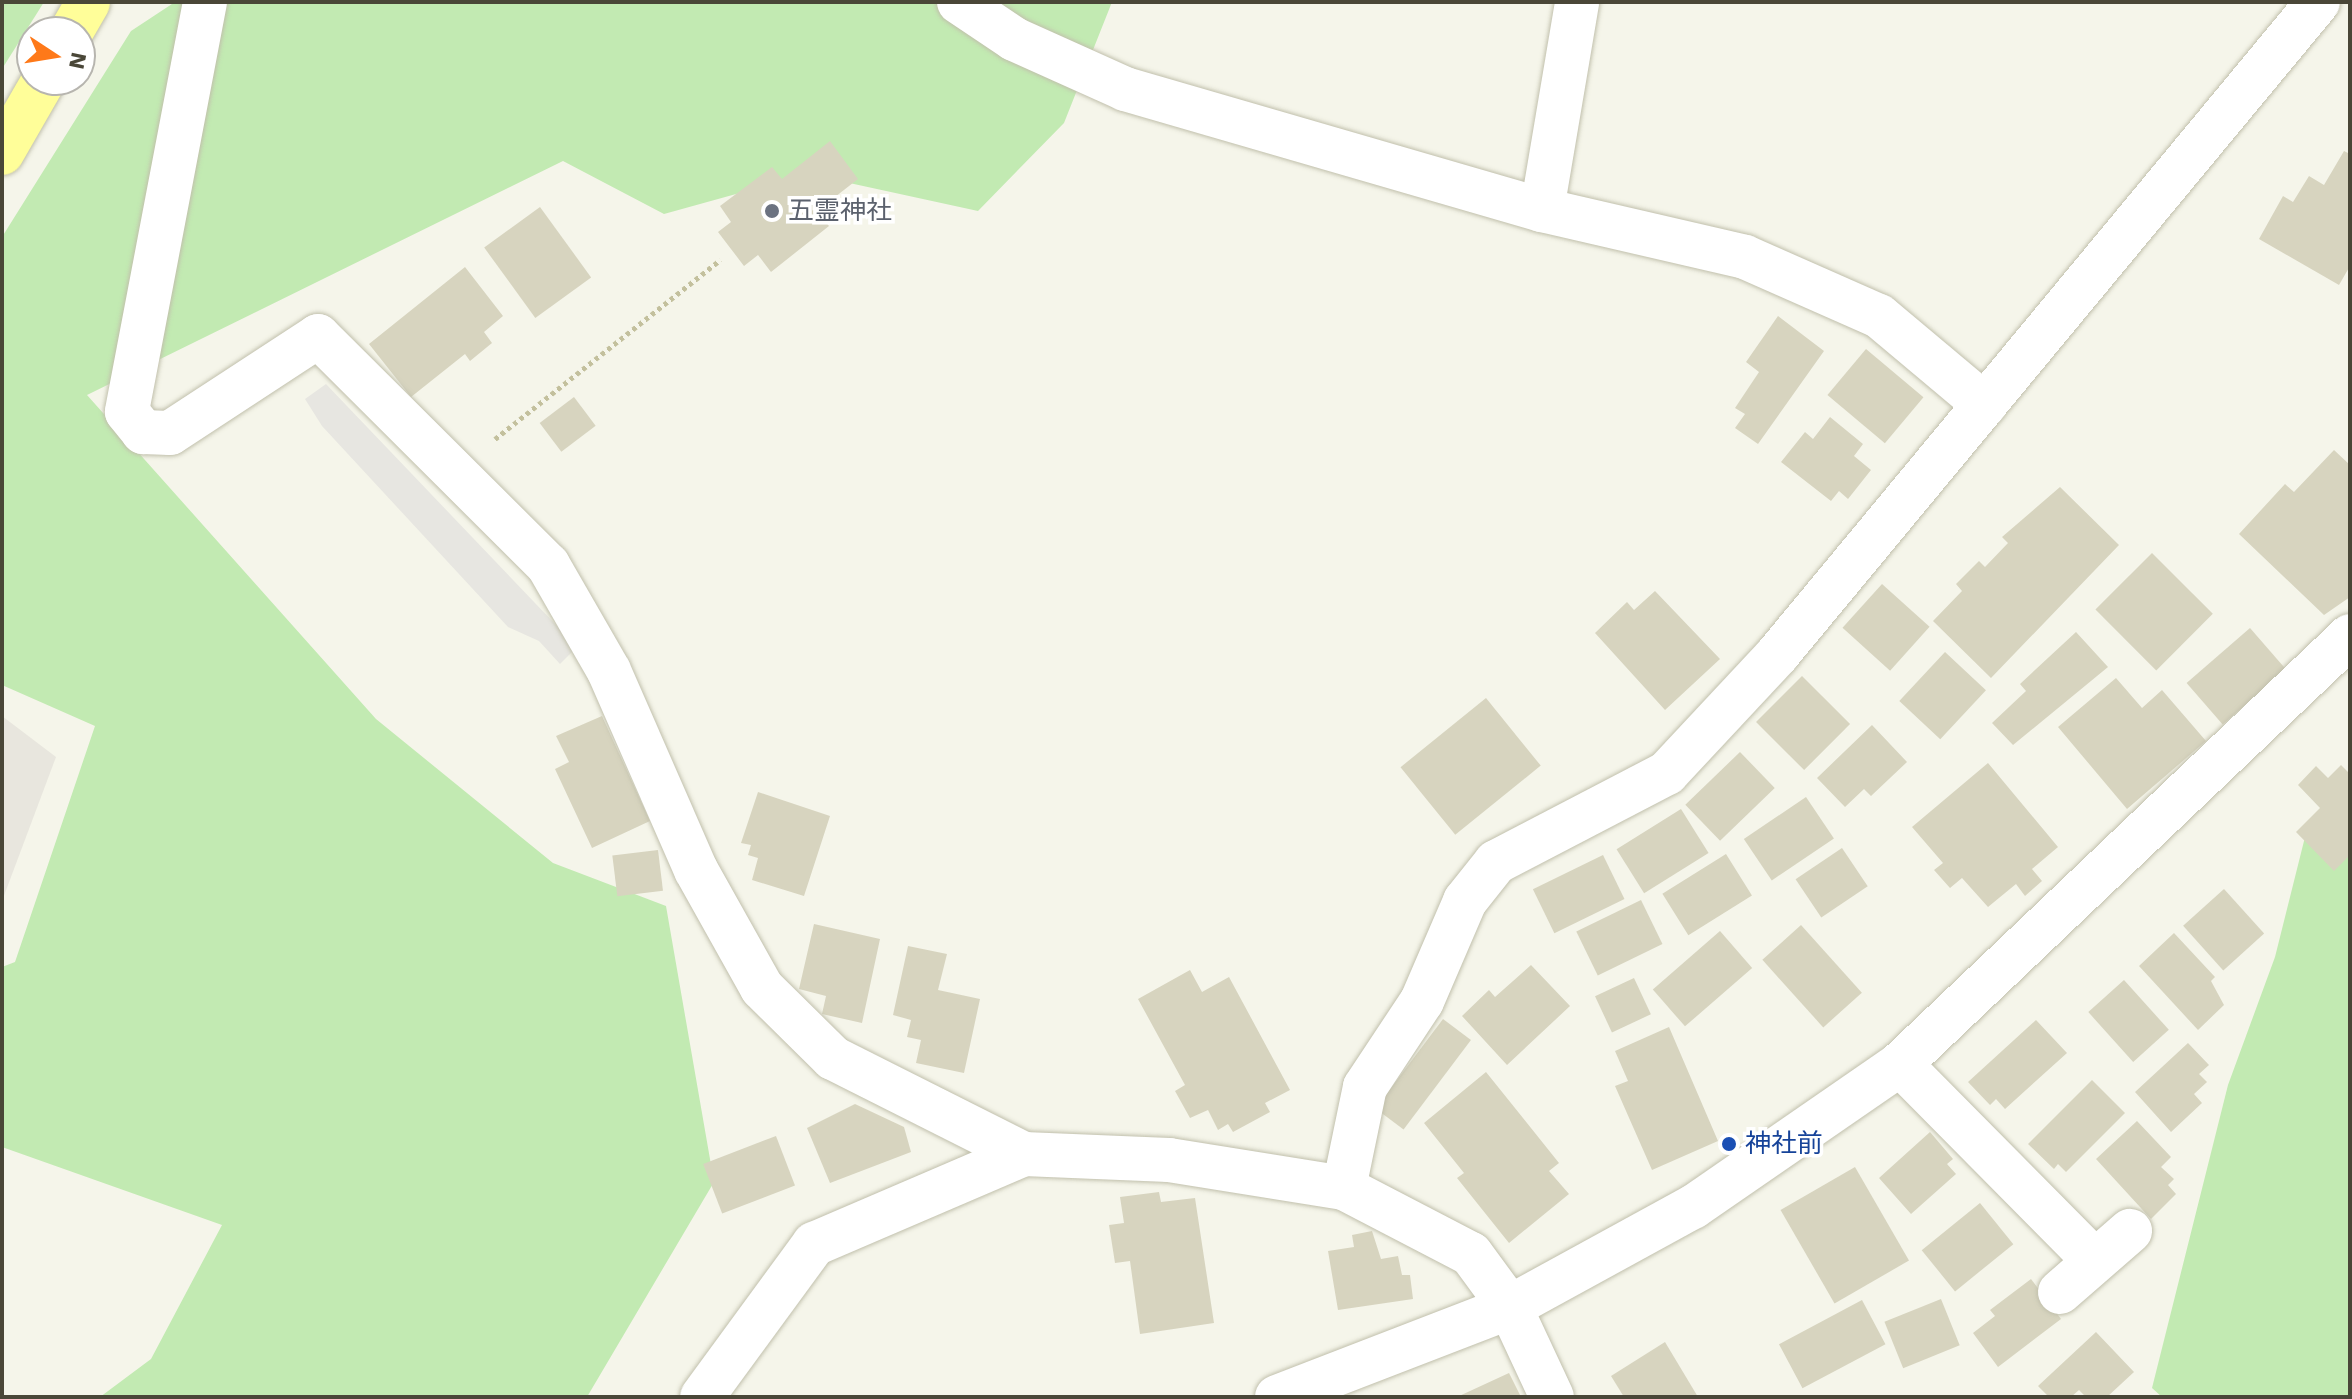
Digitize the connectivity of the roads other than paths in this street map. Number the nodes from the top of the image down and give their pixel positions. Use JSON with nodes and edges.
{"nodes":[{"id":1,"x":205,"y":2,"type":"edge"},
{"id":2,"x":959,"y":2,"type":"edge"},
{"id":3,"x":1577,"y":2,"type":"edge"},
{"id":4,"x":2318,"y":2,"type":"edge"},
{"id":5,"x":2339,"y":2,"type":"edge"},
{"id":6,"x":2350,"y":8,"type":"edge"},
{"id":7,"x":35,"y":96,"type":"edge"},
{"id":8,"x":2,"y":153,"type":"edge"},
{"id":9,"x":1542,"y":210,"type":"junction"},
{"id":10,"x":1985,"y":405,"type":"junction"},
{"id":11,"x":2350,"y":636,"type":"edge"},
{"id":12,"x":1900,"y":1064,"type":"junction"},
{"id":13,"x":1024,"y":1154,"type":"junction"},
{"id":14,"x":1344,"y":1188,"type":"junction"},
{"id":15,"x":2130,"y":1231,"type":"dead end"},
{"id":16,"x":2093,"y":1259,"type":"junction"},
{"id":17,"x":2060,"y":1292,"type":"dead end"},
{"id":18,"x":1510,"y":1307,"type":"junction"},
{"id":19,"x":702,"y":1397,"type":"edge"},
{"id":20,"x":1277,"y":1397,"type":"edge"},
{"id":21,"x":1552,"y":1397,"type":"edge"}],
"edges":[{"from":1,"to":13,"type":"street"},
{"from":2,"to":9,"type":"street"},
{"from":3,"to":9,"type":"street"},
{"from":4,"to":10,"type":"street"},
{"from":5,"to":6,"type":"street"},
{"from":7,"to":8,"type":"main road"},
{"from":9,"to":10,"type":"street"},
{"from":10,"to":14,"type":"street"},
{"from":11,"to":12,"type":"street"},
{"from":12,"to":16,"type":"street"},
{"from":12,"to":18,"type":"street"},
{"from":13,"to":14,"type":"street"},
{"from":13,"to":19,"type":"street"},
{"from":14,"to":18,"type":"street"},
{"from":15,"to":16,"type":"street"},
{"from":16,"to":17,"type":"street"},
{"from":18,"to":20,"type":"street"},
{"from":18,"to":21,"type":"street"}]}
